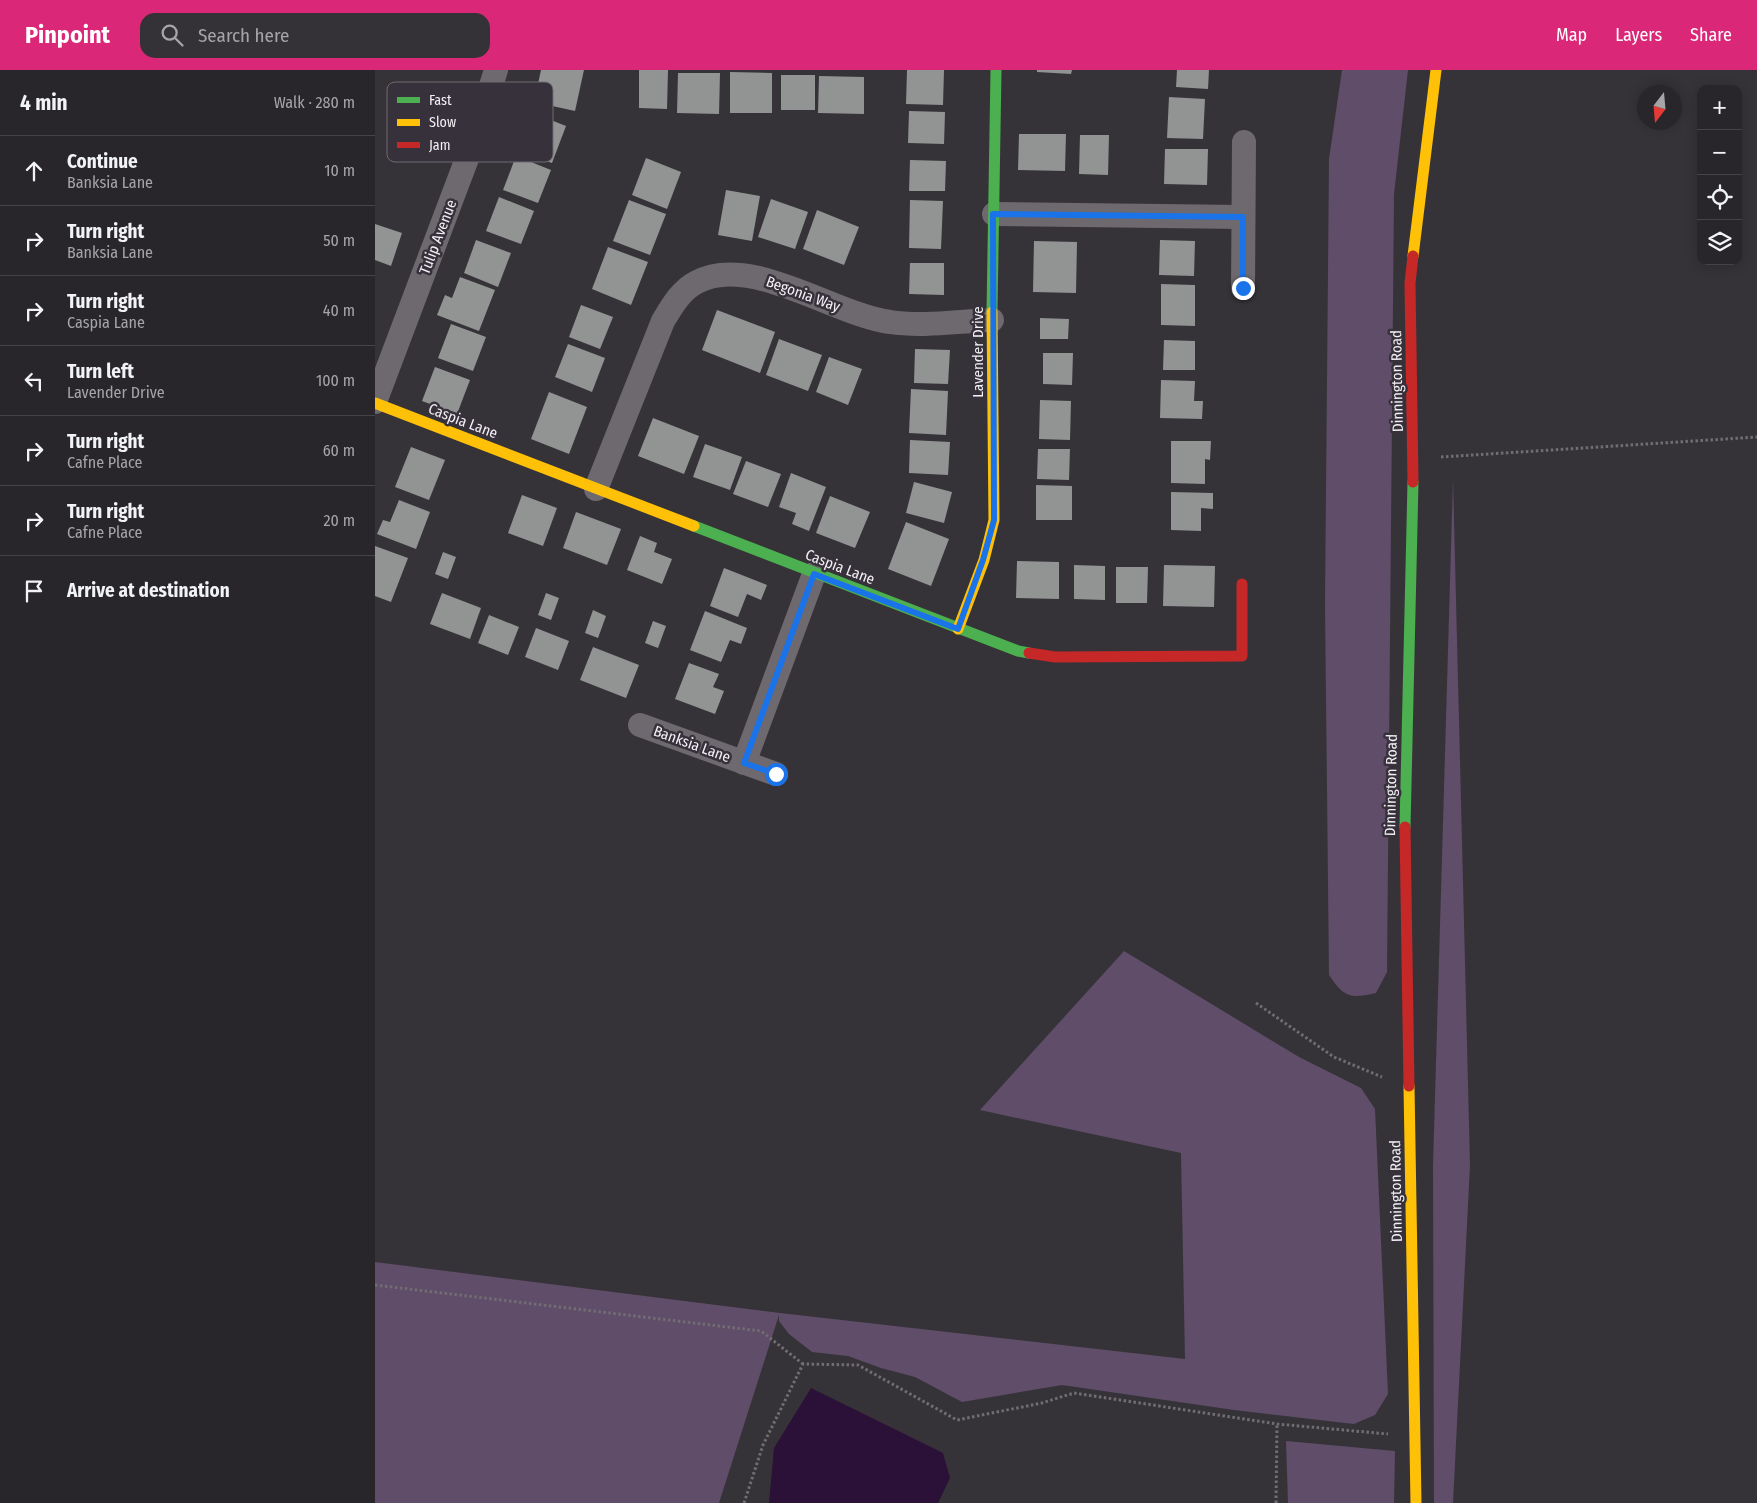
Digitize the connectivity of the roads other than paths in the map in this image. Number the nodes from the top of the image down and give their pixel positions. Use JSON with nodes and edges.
{"nodes":[{"id":1,"x":496,"y":70,"type":"edge"},
{"id":2,"x":996,"y":70,"type":"edge"},
{"id":3,"x":1435,"y":70,"type":"edge"},
{"id":4,"x":492,"y":82,"type":"edge"},
{"id":5,"x":1244,"y":142,"type":"dead end"},
{"id":6,"x":466,"y":162,"type":"edge"},
{"id":7,"x":993,"y":214,"type":"junction"},
{"id":8,"x":1243,"y":217,"type":"junction"},
{"id":9,"x":1243,"y":288,"type":"dead end"},
{"id":10,"x":992,"y":320,"type":"junction"},
{"id":11,"x":375,"y":402,"type":"edge"},
{"id":12,"x":596,"y":489,"type":"junction"},
{"id":13,"x":814,"y":574,"type":"junction"},
{"id":14,"x":1243,"y":584,"type":"dead end"},
{"id":15,"x":958,"y":629,"type":"junction"},
{"id":16,"x":640,"y":725,"type":"dead end"},
{"id":17,"x":744,"y":763,"type":"junction"},
{"id":18,"x":776,"y":774,"type":"dead end"},
{"id":19,"x":1416,"y":1503,"type":"edge"}],
"edges":[{"from":1,"to":4,"type":"street","name":"Tulip Avenue"},
{"from":2,"to":7,"type":"street","name":"Lavender Drive"},
{"from":3,"to":19,"type":"street","name":"Dinnington Road"},
{"from":5,"to":8,"type":"street"},
{"from":6,"to":11,"type":"street","name":"Tulip Avenue"},
{"from":7,"to":8,"type":"street"},
{"from":7,"to":10,"type":"street","name":"Lavender Drive"},
{"from":8,"to":9,"type":"street"},
{"from":10,"to":12,"type":"street","name":"Begonia Way"},
{"from":10,"to":15,"type":"street","name":"Lavender Drive"},
{"from":11,"to":12,"type":"street","name":"Caspia Lane"},
{"from":12,"to":13,"type":"street","name":"Caspia Lane"},
{"from":13,"to":15,"type":"street","name":"Caspia Lane"},
{"from":13,"to":17,"type":"street","name":"Banksia Lane"},
{"from":14,"to":15,"type":"street","name":"Caspia Lane"},
{"from":16,"to":17,"type":"street","name":"Banksia Lane"},
{"from":17,"to":18,"type":"street","name":"Banksia Lane"}]}
